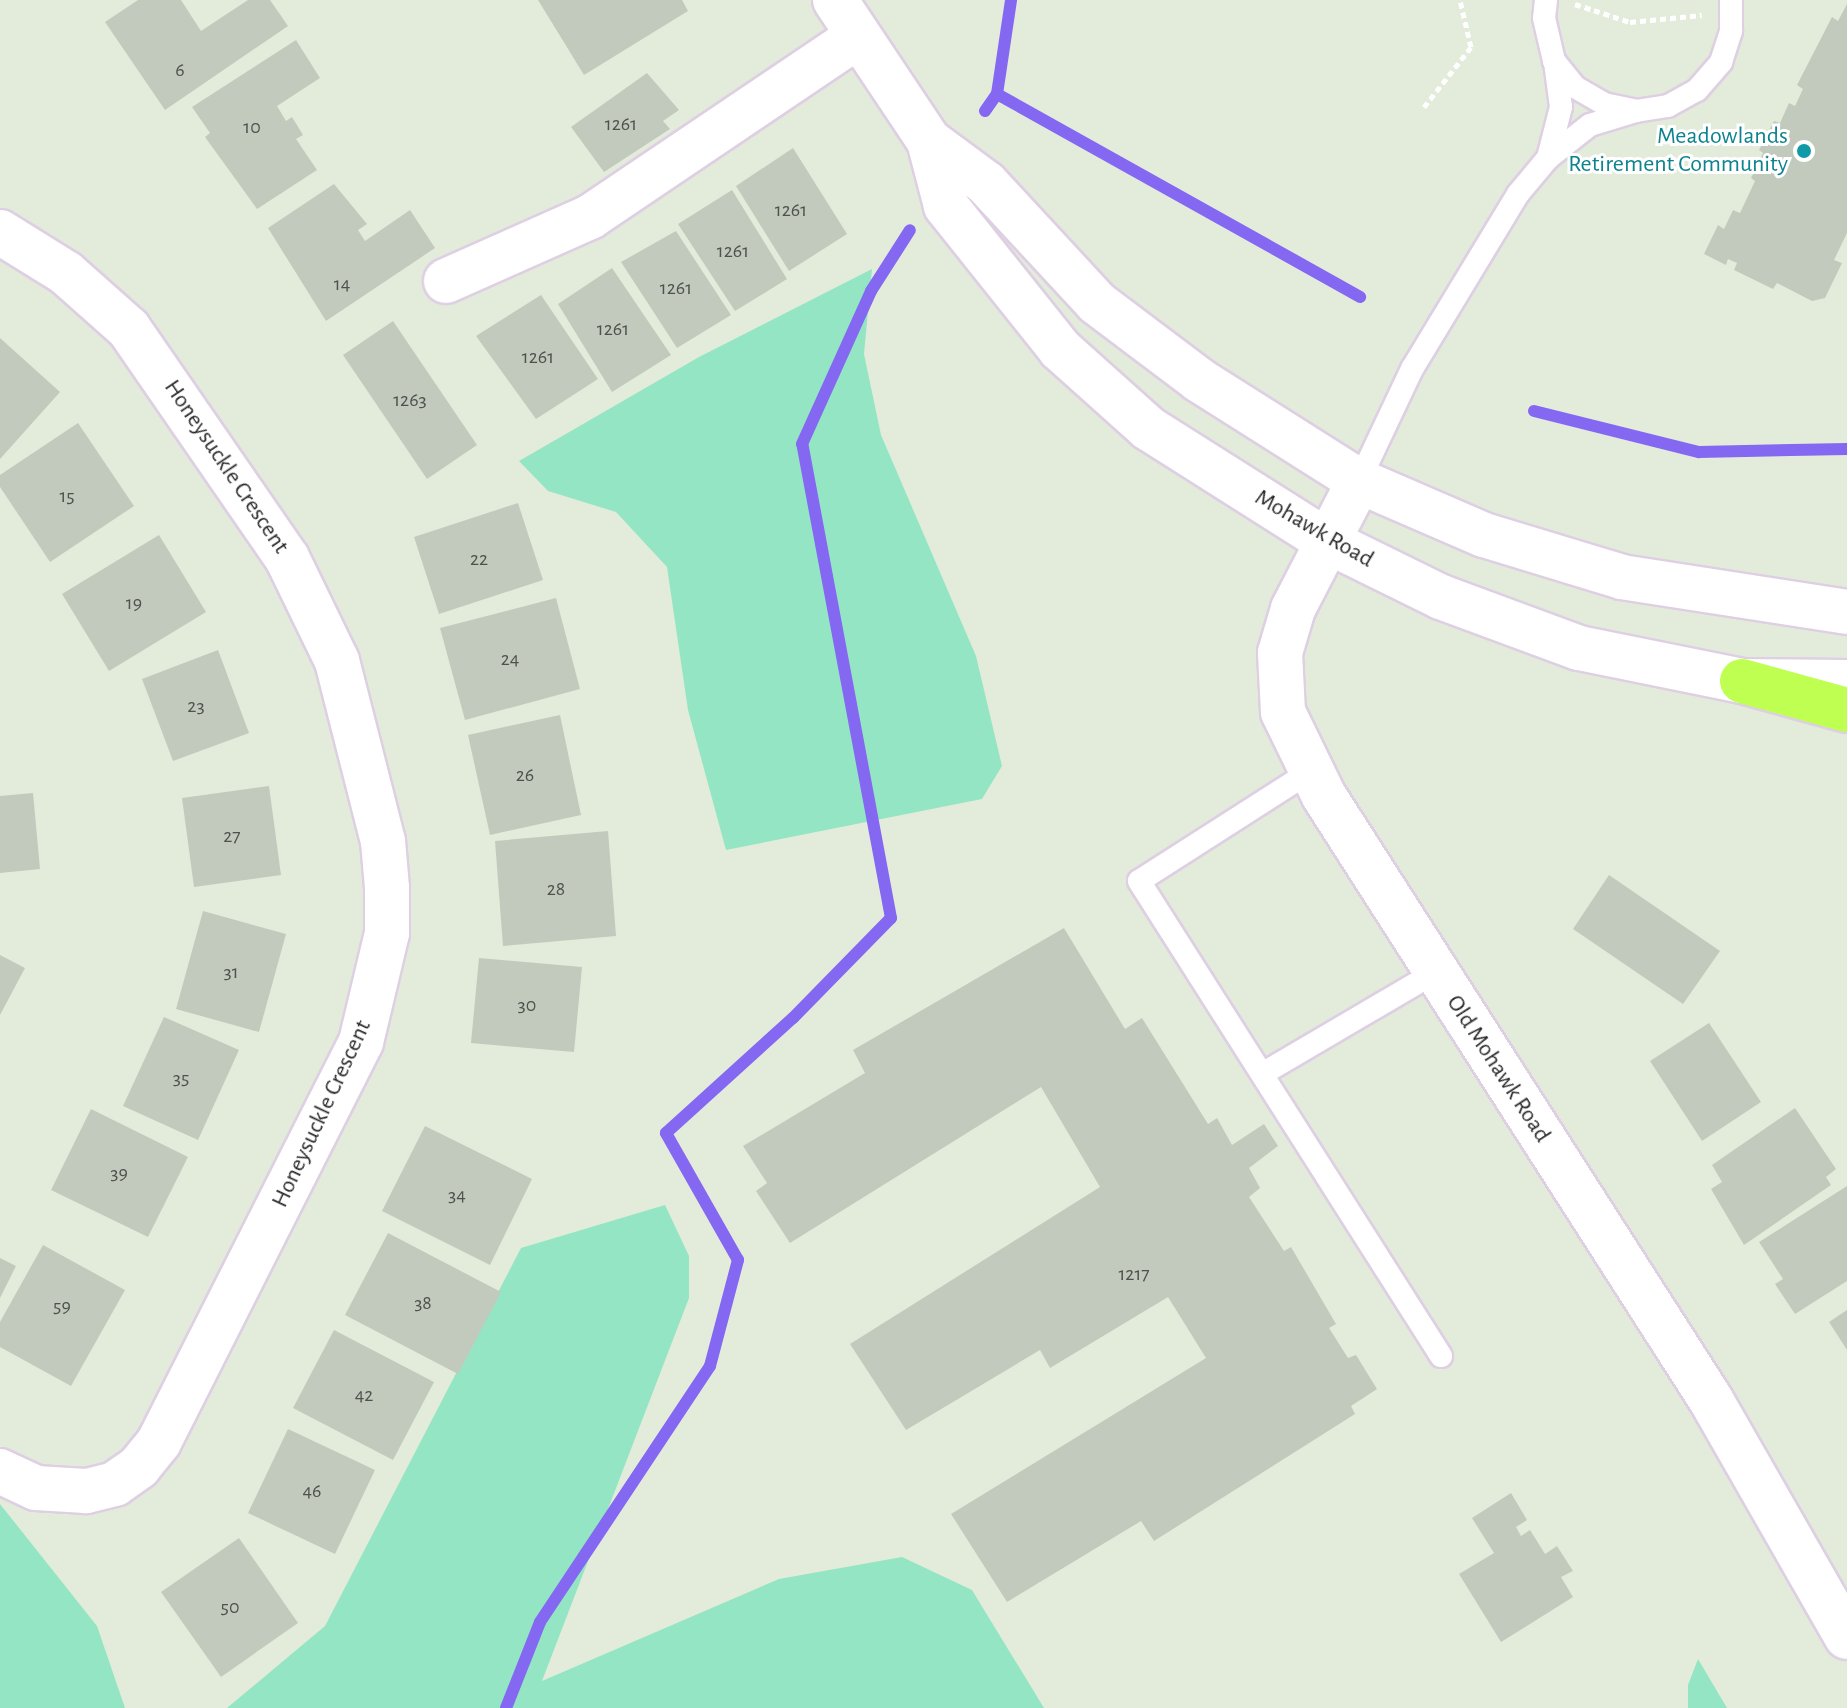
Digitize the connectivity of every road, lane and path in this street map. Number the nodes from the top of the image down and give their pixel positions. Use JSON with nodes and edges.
{"nodes":[{"id":1,"x":835,"y":0,"type":"edge"},
{"id":2,"x":1460,"y":0,"type":"edge"},
{"id":3,"x":1546,"y":0,"type":"edge"},
{"id":4,"x":1562,"y":0,"type":"edge"},
{"id":5,"x":1731,"y":6,"type":"edge"},
{"id":6,"x":857,"y":37,"type":"junction"},
{"id":7,"x":1554,"y":61,"type":"junction"},
{"id":8,"x":1424,"y":107,"type":"dead end"},
{"id":9,"x":1636,"y":111,"type":"junction"},
{"id":10,"x":929,"y":141,"type":"junction"},
{"id":11,"x":1548,"y":158,"type":"junction"},
{"id":12,"x":0,"y":232,"type":"edge"},
{"id":13,"x":446,"y":281,"type":"dead end"},
{"id":14,"x":1359,"y":481,"type":"junction"},
{"id":15,"x":1327,"y":541,"type":"junction"},
{"id":16,"x":1847,"y":612,"type":"edge"},
{"id":17,"x":1742,"y":681,"type":"junction"},
{"id":18,"x":1847,"y":682,"type":"edge"},
{"id":19,"x":1847,"y":710,"type":"edge"},
{"id":20,"x":1311,"y":771,"type":"junction"},
{"id":21,"x":1436,"y":972,"type":"junction"},
{"id":22,"x":1262,"y":1074,"type":"junction"},
{"id":23,"x":1441,"y":1356,"type":"dead end"},
{"id":24,"x":0,"y":1471,"type":"edge"},
{"id":25,"x":1847,"y":1637,"type":"edge"}],
"edges":[{"from":1,"to":6,"type":"street","name":"Mohawk Road"},
{"from":2,"to":8,"type":"path"},
{"from":3,"to":7,"type":"lane"},
{"from":4,"to":5,"type":"path"},
{"from":5,"to":9,"type":"lane"},
{"from":6,"to":10,"type":"street","name":"Mohawk Road"},
{"from":6,"to":13,"type":"street"},
{"from":7,"to":9,"type":"lane"},
{"from":7,"to":11,"type":"lane"},
{"from":9,"to":11,"type":"lane"},
{"from":10,"to":14,"type":"street","name":"Mohawk Road"},
{"from":10,"to":15,"type":"street","name":"Mohawk Road"},
{"from":11,"to":14,"type":"lane"},
{"from":12,"to":24,"type":"street","name":"Honeysuckle Crescent"},
{"from":14,"to":15,"type":"street","name":"Old Mohawk Road"},
{"from":14,"to":16,"type":"street","name":"Mohawk Road"},
{"from":15,"to":17,"type":"street","name":"Mohawk Road"},
{"from":15,"to":20,"type":"street","name":"Old Mohawk Road"},
{"from":17,"to":18,"type":"street","name":"Mohawk Road"},
{"from":17,"to":19,"type":"highway"},
{"from":20,"to":21,"type":"street","name":"Old Mohawk Road"},
{"from":20,"to":22,"type":"lane"},
{"from":21,"to":22,"type":"lane"},
{"from":21,"to":25,"type":"street","name":"Old Mohawk Road"},
{"from":22,"to":23,"type":"lane"}]}
